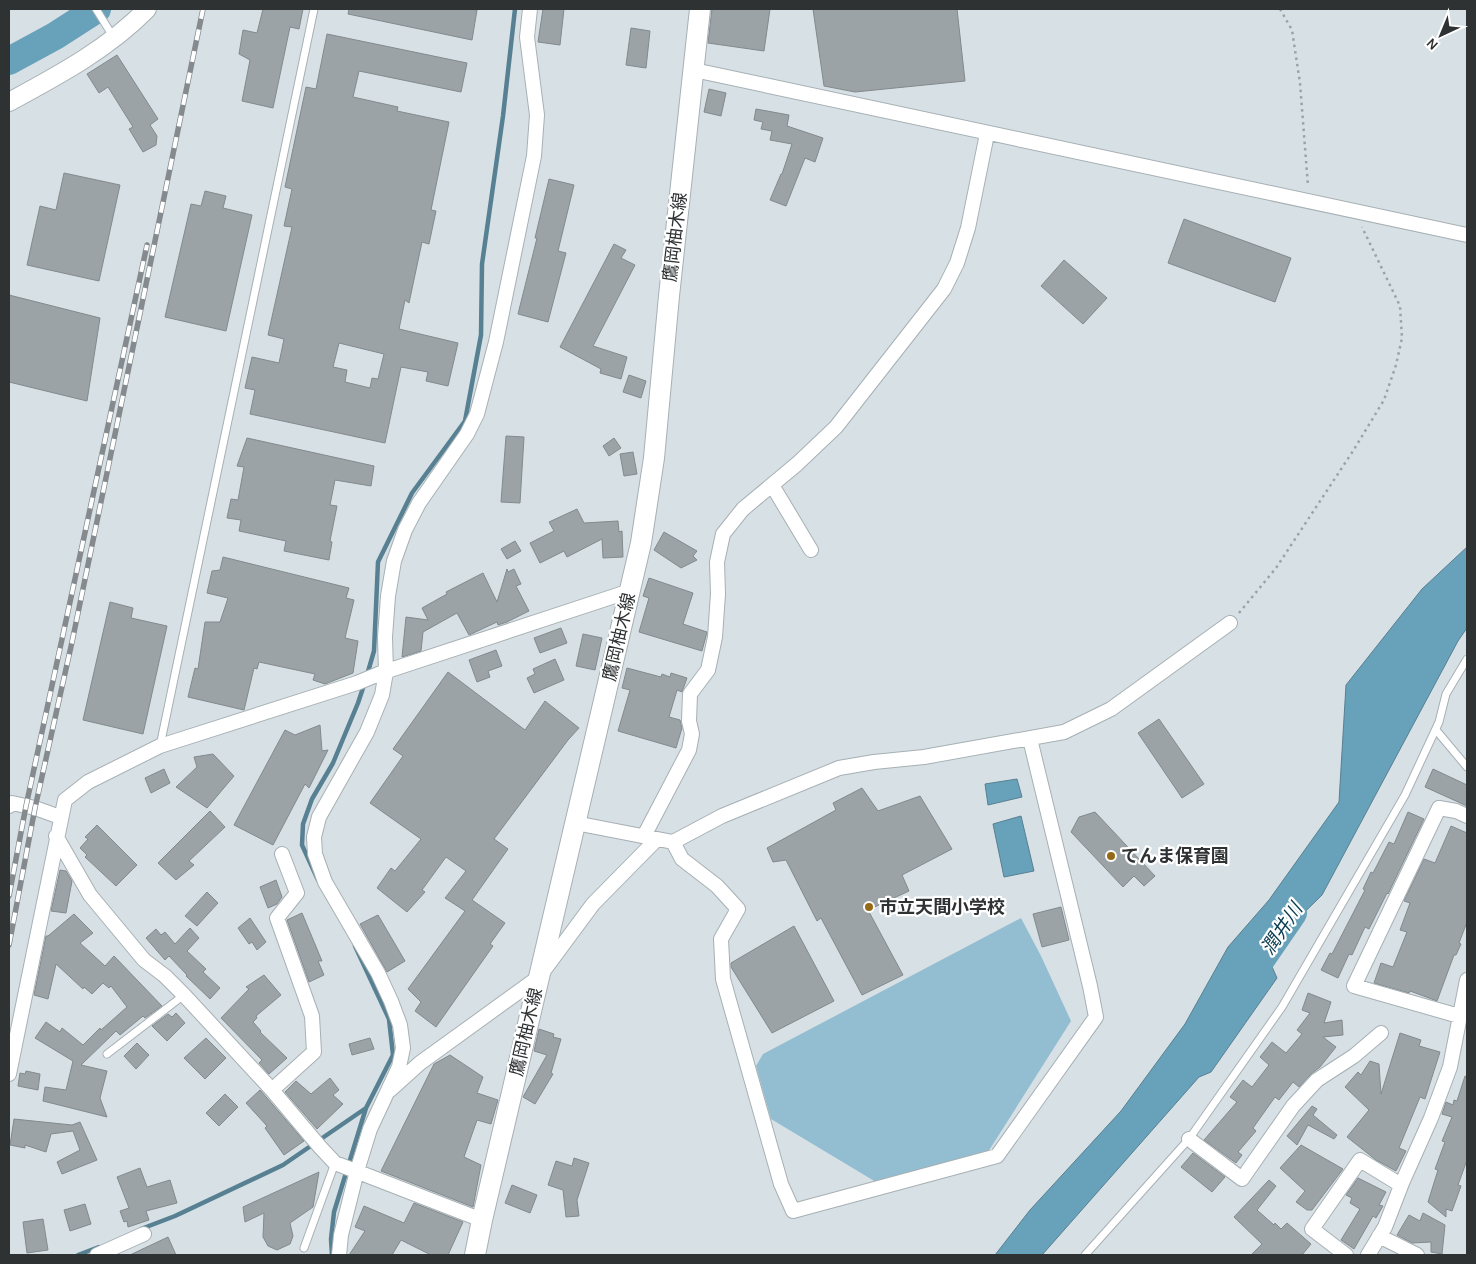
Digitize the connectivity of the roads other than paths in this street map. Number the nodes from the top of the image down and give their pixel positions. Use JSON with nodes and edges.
{"nodes":[{"id":1,"x":96,"y":9,"type":"edge"},
{"id":2,"x":146,"y":9,"type":"edge"},
{"id":3,"x":314,"y":9,"type":"edge"},
{"id":4,"x":530,"y":9,"type":"edge"},
{"id":5,"x":700,"y":9,"type":"edge"},
{"id":6,"x":114,"y":38,"type":"junction"},
{"id":7,"x":694,"y":70,"type":"junction"},
{"id":8,"x":9,"y":102,"type":"edge"},
{"id":9,"x":987,"y":134,"type":"junction"},
{"id":10,"x":1467,"y":235,"type":"edge"},
{"id":11,"x":772,"y":485,"type":"junction"},
{"id":12,"x":811,"y":550,"type":"dead end"},
{"id":13,"x":630,"y":591,"type":"junction"},
{"id":14,"x":1230,"y":623,"type":"road end"},
{"id":15,"x":1467,"y":659,"type":"edge"},
{"id":16,"x":384,"y":673,"type":"junction"},
{"id":17,"x":1436,"y":730,"type":"junction"},
{"id":18,"x":1030,"y":739,"type":"junction"},
{"id":19,"x":160,"y":746,"type":"junction"},
{"id":20,"x":1467,"y":767,"type":"edge"},
{"id":21,"x":10,"y":803,"type":"edge"},
{"id":22,"x":1467,"y":816,"type":"edge"},
{"id":23,"x":60,"y":817,"type":"junction"},
{"id":24,"x":575,"y":823,"type":"junction"},
{"id":25,"x":56,"y":836,"type":"junction"},
{"id":26,"x":650,"y":838,"type":"junction"},
{"id":27,"x":673,"y":842,"type":"junction"},
{"id":28,"x":282,"y":854,"type":"dead end"},
{"id":29,"x":539,"y":977,"type":"junction"},
{"id":30,"x":1467,"y":980,"type":"edge"},
{"id":31,"x":184,"y":995,"type":"junction"},
{"id":32,"x":1459,"y":1016,"type":"junction"},
{"id":33,"x":1381,"y":1033,"type":"dead end"},
{"id":34,"x":107,"y":1054,"type":"dead end"},
{"id":35,"x":9,"y":1074,"type":"edge"},
{"id":36,"x":272,"y":1090,"type":"junction"},
{"id":37,"x":386,"y":1095,"type":"junction"},
{"id":38,"x":1189,"y":1139,"type":"junction"},
{"id":39,"x":335,"y":1163,"type":"junction"},
{"id":40,"x":357,"y":1171,"type":"junction"},
{"id":41,"x":1401,"y":1185,"type":"junction"},
{"id":42,"x":482,"y":1220,"type":"junction"},
{"id":43,"x":144,"y":1234,"type":"dead end"},
{"id":44,"x":1379,"y":1236,"type":"junction"},
{"id":45,"x":304,"y":1248,"type":"dead end"},
{"id":46,"x":97,"y":1255,"type":"edge"},
{"id":47,"x":339,"y":1255,"type":"edge"},
{"id":48,"x":475,"y":1255,"type":"edge"},
{"id":49,"x":1085,"y":1255,"type":"edge"},
{"id":50,"x":1346,"y":1255,"type":"edge"},
{"id":51,"x":1368,"y":1255,"type":"edge"},
{"id":52,"x":1417,"y":1255,"type":"edge"}],
"edges":[{"from":1,"to":6,"type":"lane"},
{"from":2,"to":6,"type":"street"},
{"from":3,"to":19,"type":"lane"},
{"from":4,"to":16,"type":"street"},
{"from":5,"to":7,"type":"main road","name":"鷹岡柚木線"},
{"from":6,"to":8,"type":"street"},
{"from":7,"to":9,"type":"street"},
{"from":7,"to":13,"type":"main road","name":"鷹岡柚木線"},
{"from":9,"to":10,"type":"street"},
{"from":9,"to":11,"type":"street"},
{"from":11,"to":12,"type":"street"},
{"from":11,"to":26,"type":"street"},
{"from":13,"to":16,"type":"street"},
{"from":13,"to":24,"type":"main road","name":"鷹岡柚木線"},
{"from":14,"to":18,"type":"street"},
{"from":15,"to":17,"type":"lane"},
{"from":16,"to":19,"type":"street"},
{"from":16,"to":37,"type":"street"},
{"from":17,"to":20,"type":"lane"},
{"from":17,"to":38,"type":"lane"},
{"from":18,"to":27,"type":"street"},
{"from":18,"to":27,"type":"street"},
{"from":19,"to":23,"type":"street"},
{"from":21,"to":23,"type":"street"},
{"from":22,"to":32,"type":"street"},
{"from":23,"to":25,"type":"street"},
{"from":24,"to":26,"type":"street"},
{"from":24,"to":29,"type":"main road","name":"鷹岡柚木線"},
{"from":25,"to":31,"type":"street"},
{"from":25,"to":35,"type":"street"},
{"from":26,"to":27,"type":"street"},
{"from":26,"to":29,"type":"street"},
{"from":28,"to":36,"type":"street"},
{"from":29,"to":37,"type":"street"},
{"from":29,"to":42,"type":"main road","name":"鷹岡柚木線"},
{"from":30,"to":32,"type":"street"},
{"from":31,"to":34,"type":"lane"},
{"from":31,"to":36,"type":"street"},
{"from":32,"to":41,"type":"street"},
{"from":33,"to":38,"type":"street"},
{"from":36,"to":39,"type":"street"},
{"from":37,"to":40,"type":"street"},
{"from":38,"to":49,"type":"lane"},
{"from":39,"to":40,"type":"street"},
{"from":39,"to":45,"type":"lane"},
{"from":40,"to":42,"type":"street"},
{"from":40,"to":47,"type":"street"},
{"from":41,"to":44,"type":"street"},
{"from":41,"to":50,"type":"street"},
{"from":42,"to":48,"type":"main road","name":"鷹岡柚木線"},
{"from":43,"to":46,"type":"street"},
{"from":44,"to":51,"type":"street"},
{"from":44,"to":52,"type":"street"}]}
